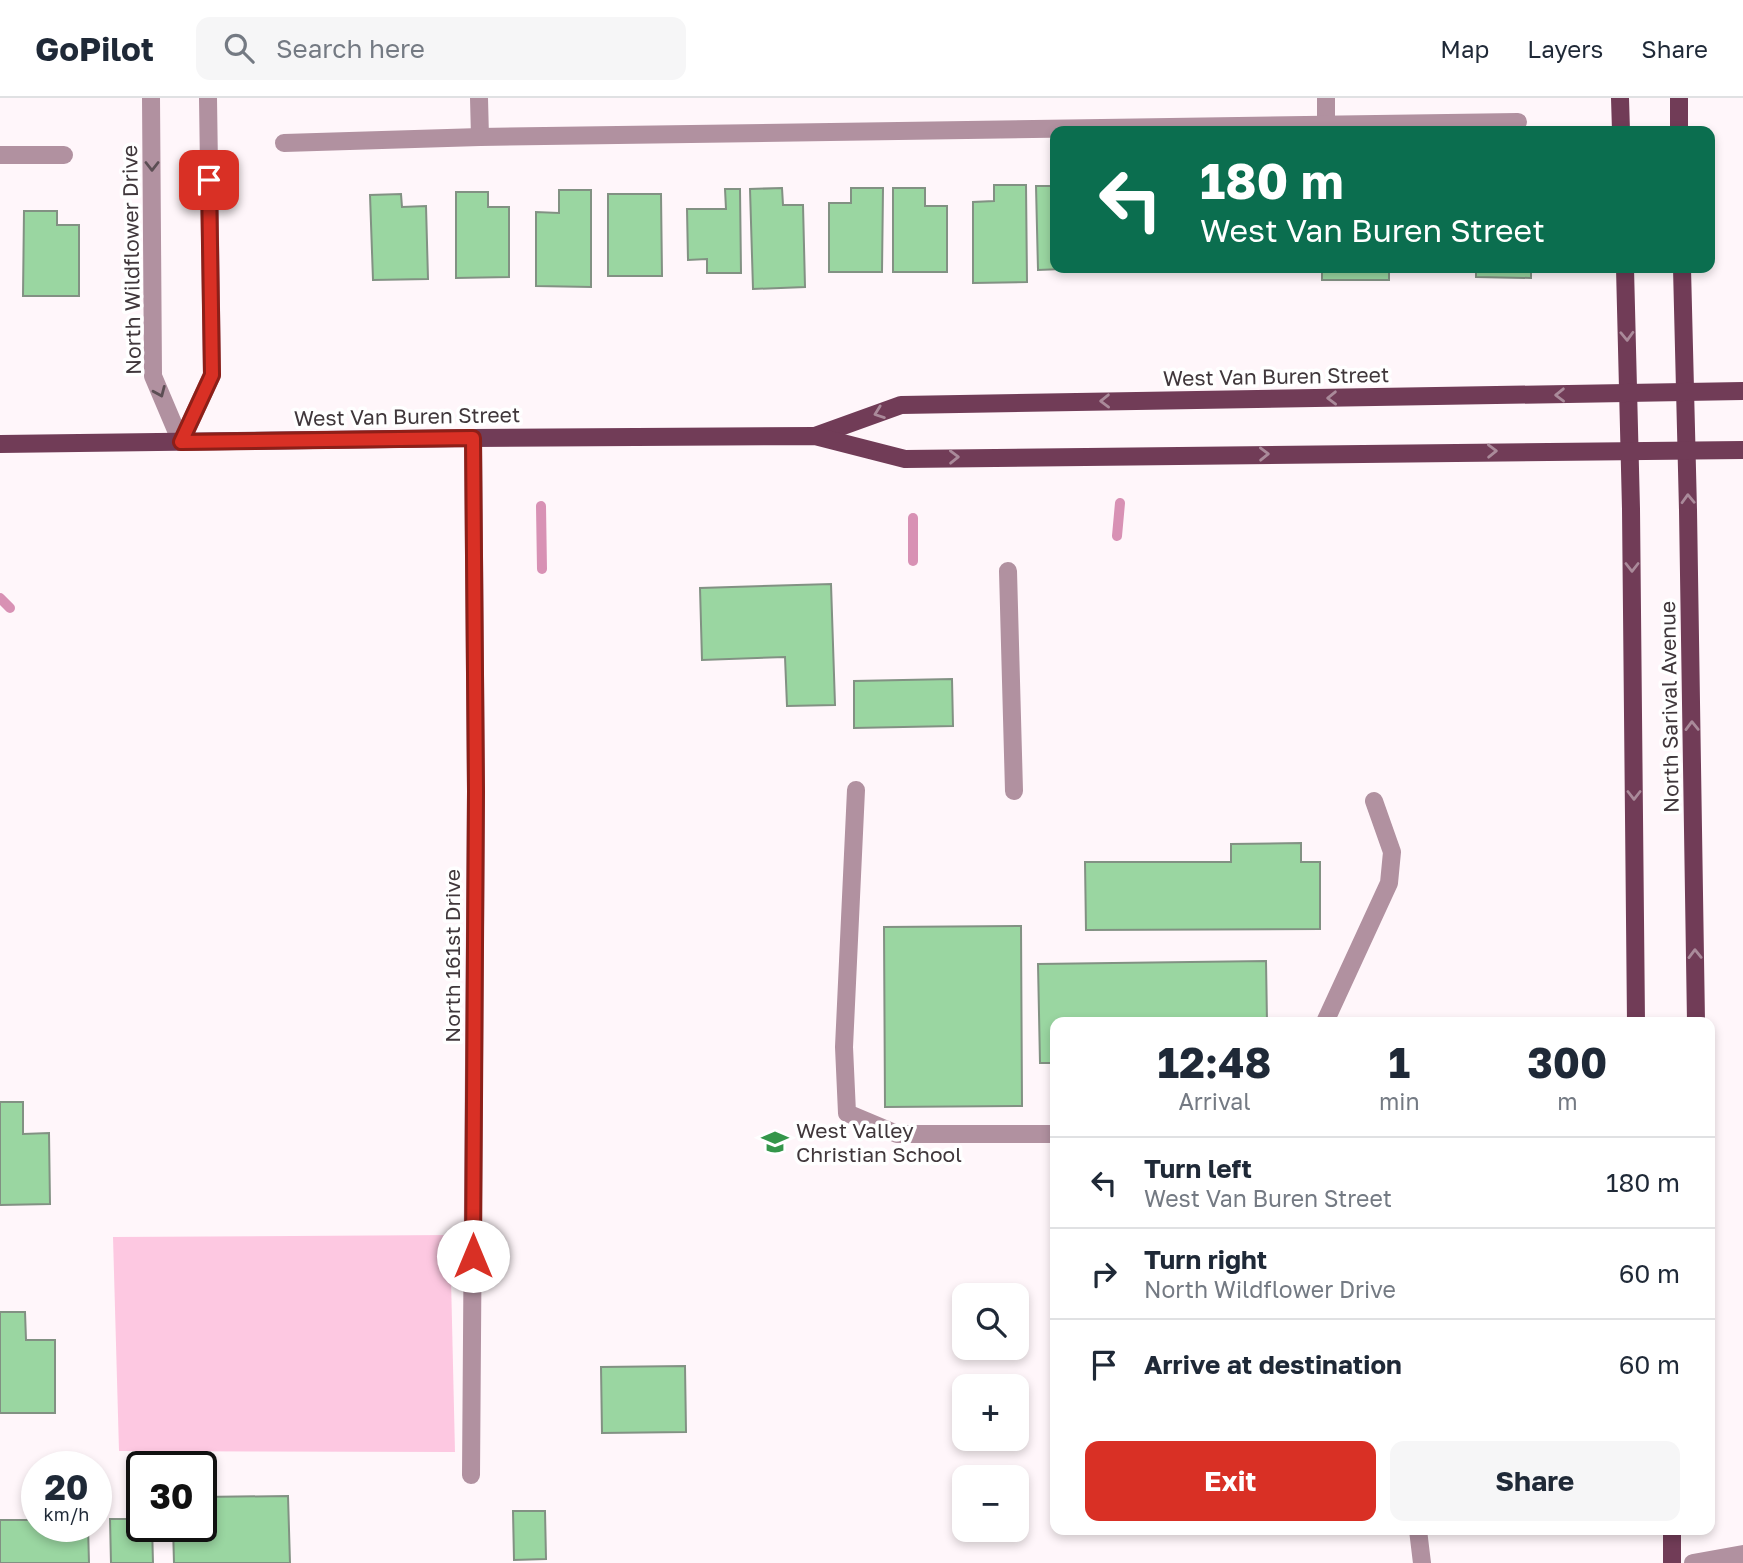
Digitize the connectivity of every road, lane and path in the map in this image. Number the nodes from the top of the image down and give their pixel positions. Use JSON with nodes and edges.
{"nodes":[{"id":1,"x":151,"y":98,"type":"edge"},
{"id":2,"x":208,"y":98,"type":"edge"},
{"id":3,"x":480,"y":98,"type":"edge"},
{"id":4,"x":1326,"y":98,"type":"edge"},
{"id":5,"x":1620,"y":98,"type":"edge"},
{"id":6,"x":1679,"y":98,"type":"edge"},
{"id":7,"x":1518,"y":122,"type":"dead end"},
{"id":8,"x":1326,"y":124,"type":"junction"},
{"id":9,"x":1196,"y":126,"type":"edge"},
{"id":10,"x":1621,"y":126,"type":"edge"},
{"id":11,"x":1679,"y":126,"type":"edge"},
{"id":12,"x":1050,"y":128,"type":"edge"},
{"id":13,"x":480,"y":137,"type":"junction"},
{"id":14,"x":284,"y":143,"type":"dead end"},
{"id":15,"x":0,"y":155,"type":"edge"},
{"id":16,"x":64,"y":155,"type":"dead end"},
{"id":17,"x":1625,"y":273,"type":"edge"},
{"id":18,"x":1682,"y":273,"type":"edge"},
{"id":19,"x":1685,"y":391,"type":"junction"},
{"id":20,"x":1743,"y":391,"type":"edge"},
{"id":21,"x":1628,"y":393,"type":"junction"},
{"id":22,"x":815,"y":436,"type":"junction"},
{"id":23,"x":473,"y":438,"type":"junction"},
{"id":24,"x":181,"y":442,"type":"junction"},
{"id":25,"x":0,"y":444,"type":"edge"},
{"id":26,"x":1629,"y":450,"type":"junction"},
{"id":27,"x":1686,"y":450,"type":"junction"},
{"id":28,"x":1743,"y":450,"type":"edge"},
{"id":29,"x":1008,"y":571,"type":"dead end"},
{"id":30,"x":856,"y":790,"type":"dead end"},
{"id":31,"x":1014,"y":791,"type":"dead end"},
{"id":32,"x":1374,"y":801,"type":"dead end"},
{"id":33,"x":1327,"y":1017,"type":"edge"},
{"id":34,"x":1636,"y":1017,"type":"edge"},
{"id":35,"x":1696,"y":1017,"type":"edge"},
{"id":36,"x":1050,"y":1133,"type":"edge"},
{"id":37,"x":471,"y":1475,"type":"dead end"},
{"id":38,"x":1419,"y":1535,"type":"edge"},
{"id":39,"x":1672,"y":1535,"type":"edge"},
{"id":40,"x":1743,"y":1554,"type":"edge"},
{"id":41,"x":1422,"y":1563,"type":"edge"},
{"id":42,"x":1672,"y":1563,"type":"edge"},
{"id":43,"x":1693,"y":1563,"type":"edge"}],
"edges":[{"from":1,"to":24,"type":"street","name":"North Wildflower Drive","one_way":true},
{"from":2,"to":24,"type":"street"},
{"from":3,"to":13,"type":"street"},
{"from":4,"to":8,"type":"street"},
{"from":5,"to":10,"type":"main road"},
{"from":6,"to":11,"type":"main road"},
{"from":7,"to":8,"type":"street"},
{"from":8,"to":9,"type":"street"},
{"from":12,"to":13,"type":"street"},
{"from":13,"to":14,"type":"street"},
{"from":15,"to":16,"type":"street"},
{"from":17,"to":21,"type":"main road","name":"North Sarival Avenue","one_way":true},
{"from":18,"to":19,"type":"main road","name":"North Sarival Avenue"},
{"from":19,"to":20,"type":"main road","name":"West Van Buren Street"},
{"from":19,"to":21,"type":"main road","name":"West Van Buren Street"},
{"from":19,"to":27,"type":"main road","name":"North Sarival Avenue"},
{"from":21,"to":22,"type":"main road","name":"West Van Buren Street","one_way":true},
{"from":21,"to":26,"type":"main road","name":"North Sarival Avenue"},
{"from":22,"to":23,"type":"main road","name":"West Van Buren Street"},
{"from":22,"to":26,"type":"main road","name":"West Van Buren Street","one_way":true},
{"from":23,"to":24,"type":"main road","name":"West Van Buren Street"},
{"from":23,"to":37,"type":"street","name":"North 161st Drive"},
{"from":24,"to":25,"type":"main road","name":"West Van Buren Street"},
{"from":26,"to":27,"type":"main road","name":"West Van Buren Street"},
{"from":26,"to":34,"type":"main road","name":"North Sarival Avenue","one_way":true},
{"from":27,"to":28,"type":"main road","name":"West Van Buren Street"},
{"from":35,"to":27,"type":"main road","name":"North Sarival Avenue","one_way":true},
{"from":29,"to":31,"type":"street"},
{"from":30,"to":36,"type":"street"},
{"from":32,"to":33,"type":"street"},
{"from":38,"to":41,"type":"street"},
{"from":39,"to":42,"type":"main road"},
{"from":40,"to":43,"type":"street"}]}
